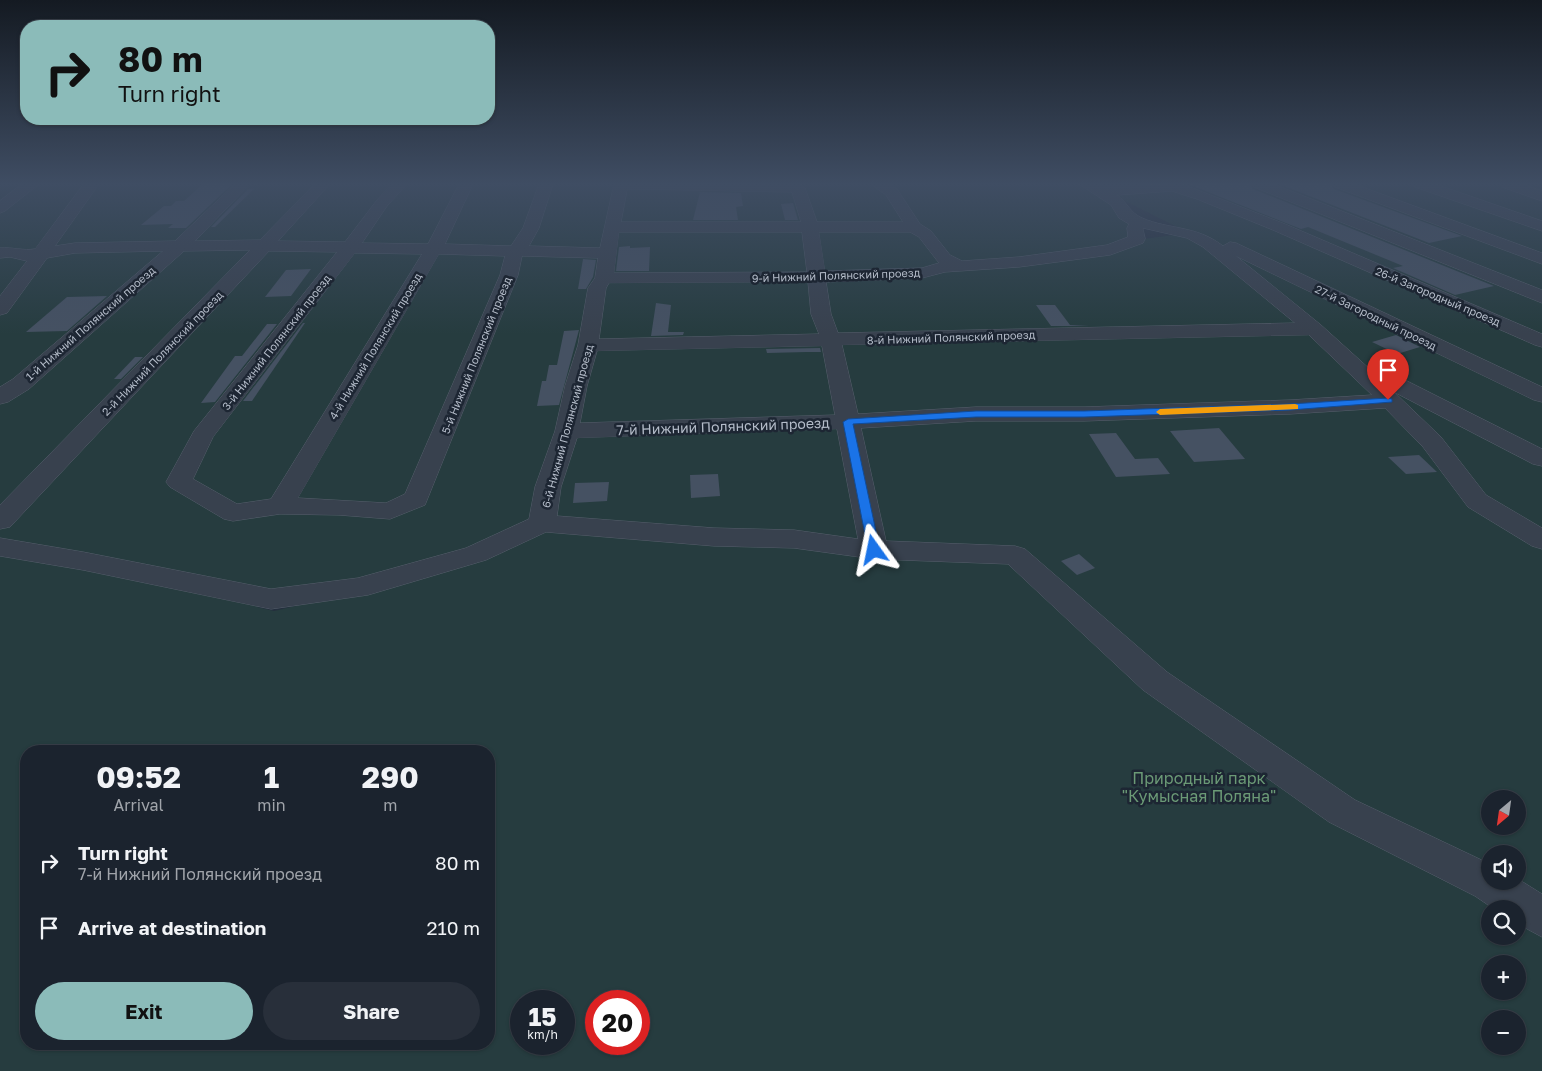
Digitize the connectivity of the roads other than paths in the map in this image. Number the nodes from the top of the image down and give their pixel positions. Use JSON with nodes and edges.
{"nodes":[{"id":1,"x":54,"y":234,"type":"edge"},
{"id":2,"x":193,"y":234,"type":"edge"},
{"id":3,"x":276,"y":234,"type":"edge"},
{"id":4,"x":360,"y":234,"type":"edge"},
{"id":5,"x":441,"y":234,"type":"edge"},
{"id":6,"x":527,"y":234,"type":"edge"},
{"id":7,"x":610,"y":234,"type":"edge"},
{"id":8,"x":811,"y":234,"type":"edge"},
{"id":9,"x":925,"y":234,"type":"edge"},
{"id":10,"x":1135,"y":234,"type":"edge"},
{"id":11,"x":1192,"y":234,"type":"edge"},
{"id":12,"x":1295,"y":234,"type":"edge"},
{"id":13,"x":1384,"y":234,"type":"edge"},
{"id":14,"x":1475,"y":234,"type":"edge"},
{"id":15,"x":1208,"y":243,"type":"junction"},
{"id":16,"x":180,"y":245,"type":"junction"},
{"id":17,"x":264,"y":247,"type":"junction"},
{"id":18,"x":350,"y":248,"type":"junction"},
{"id":19,"x":434,"y":249,"type":"junction"},
{"id":20,"x":515,"y":250,"type":"junction"},
{"id":21,"x":0,"y":253,"type":"edge"},
{"id":22,"x":607,"y":253,"type":"junction"},
{"id":23,"x":39,"y":254,"type":"junction"},
{"id":24,"x":1542,"y":259,"type":"edge"},
{"id":25,"x":959,"y":266,"type":"junction"},
{"id":26,"x":816,"y":277,"type":"junction"},
{"id":27,"x":604,"y":278,"type":"junction"},
{"id":28,"x":1542,"y":297,"type":"edge"},
{"id":29,"x":0,"y":309,"type":"edge"},
{"id":30,"x":1314,"y":330,"type":"junction"},
{"id":31,"x":831,"y":340,"type":"junction"},
{"id":32,"x":1542,"y":340,"type":"edge"},
{"id":33,"x":588,"y":345,"type":"junction"},
{"id":34,"x":1366,"y":377,"type":"junction"},
{"id":35,"x":1542,"y":396,"type":"edge"},
{"id":36,"x":0,"y":397,"type":"edge"},
{"id":37,"x":1388,"y":400,"type":"junction"},
{"id":38,"x":848,"y":422,"type":"junction"},
{"id":39,"x":567,"y":431,"type":"junction"},
{"id":40,"x":1542,"y":460,"type":"edge"},
{"id":41,"x":280,"y":506,"type":"junction"},
{"id":42,"x":0,"y":521,"type":"edge"},
{"id":43,"x":542,"y":523,"type":"junction"},
{"id":44,"x":1542,"y":540,"type":"edge"},
{"id":45,"x":0,"y":547,"type":"edge"},
{"id":46,"x":874,"y":550,"type":"junction"},
{"id":47,"x":1542,"y":917,"type":"edge"}],
"edges":[{"from":1,"to":23,"type":"street"},
{"from":2,"to":16,"type":"street","name":"1-й Нижний Полянский проезд"},
{"from":3,"to":17,"type":"street","name":"2-й Нижний Полянский проезд"},
{"from":4,"to":18,"type":"street","name":"3-й Нижний Полянский проезд"},
{"from":5,"to":19,"type":"street","name":"4-й Нижний Полянский проезд"},
{"from":6,"to":20,"type":"street","name":"5-й Нижний Полянский проезд"},
{"from":7,"to":22,"type":"street","name":"6-й Нижний Полянский проезд"},
{"from":8,"to":26,"type":"street"},
{"from":9,"to":25,"type":"street"},
{"from":10,"to":25,"type":"street","name":"9-й Нижний Полянский проезд"},
{"from":11,"to":15,"type":"street"},
{"from":12,"to":32,"type":"street","name":"26-й Загородный проезд"},
{"from":13,"to":28,"type":"street"},
{"from":14,"to":24,"type":"street"},
{"from":15,"to":30,"type":"street"},
{"from":15,"to":35,"type":"street","name":"27-й Загородный проезд"},
{"from":16,"to":17,"type":"street"},
{"from":16,"to":23,"type":"street"},
{"from":16,"to":36,"type":"street","name":"1-й Нижний Полянский проезд"},
{"from":17,"to":18,"type":"street"},
{"from":17,"to":42,"type":"street","name":"2-й Нижний Полянский проезд"},
{"from":18,"to":19,"type":"street"},
{"from":18,"to":41,"type":"street","name":"3-й Нижний Полянский проезд"},
{"from":19,"to":20,"type":"street"},
{"from":19,"to":41,"type":"street","name":"4-й Нижний Полянский проезд"},
{"from":20,"to":22,"type":"street"},
{"from":20,"to":41,"type":"street","name":"5-й Нижний Полянский проезд"},
{"from":21,"to":23,"type":"street"},
{"from":22,"to":27,"type":"street","name":"6-й Нижний Полянский проезд"},
{"from":23,"to":29,"type":"street"},
{"from":25,"to":26,"type":"street","name":"9-й Нижний Полянский проезд"},
{"from":26,"to":27,"type":"street","name":"9-й Нижний Полянский проезд"},
{"from":26,"to":31,"type":"street"},
{"from":27,"to":33,"type":"street","name":"6-й Нижний Полянский проезд"},
{"from":30,"to":31,"type":"street","name":"8-й Нижний Полянский проезд"},
{"from":30,"to":34,"type":"street"},
{"from":31,"to":33,"type":"street","name":"8-й Нижний Полянский проезд"},
{"from":31,"to":38,"type":"street"},
{"from":33,"to":39,"type":"street","name":"6-й Нижний Полянский проезд"},
{"from":34,"to":37,"type":"street"},
{"from":34,"to":40,"type":"street"},
{"from":37,"to":38,"type":"street","name":"7-й Нижний Полянский проезд"},
{"from":37,"to":44,"type":"street"},
{"from":38,"to":39,"type":"street","name":"7-й Нижний Полянский проезд"},
{"from":38,"to":46,"type":"street"},
{"from":39,"to":43,"type":"street","name":"6-й Нижний Полянский проезд"},
{"from":43,"to":45,"type":"street"},
{"from":43,"to":46,"type":"street"},
{"from":46,"to":47,"type":"street"}]}
